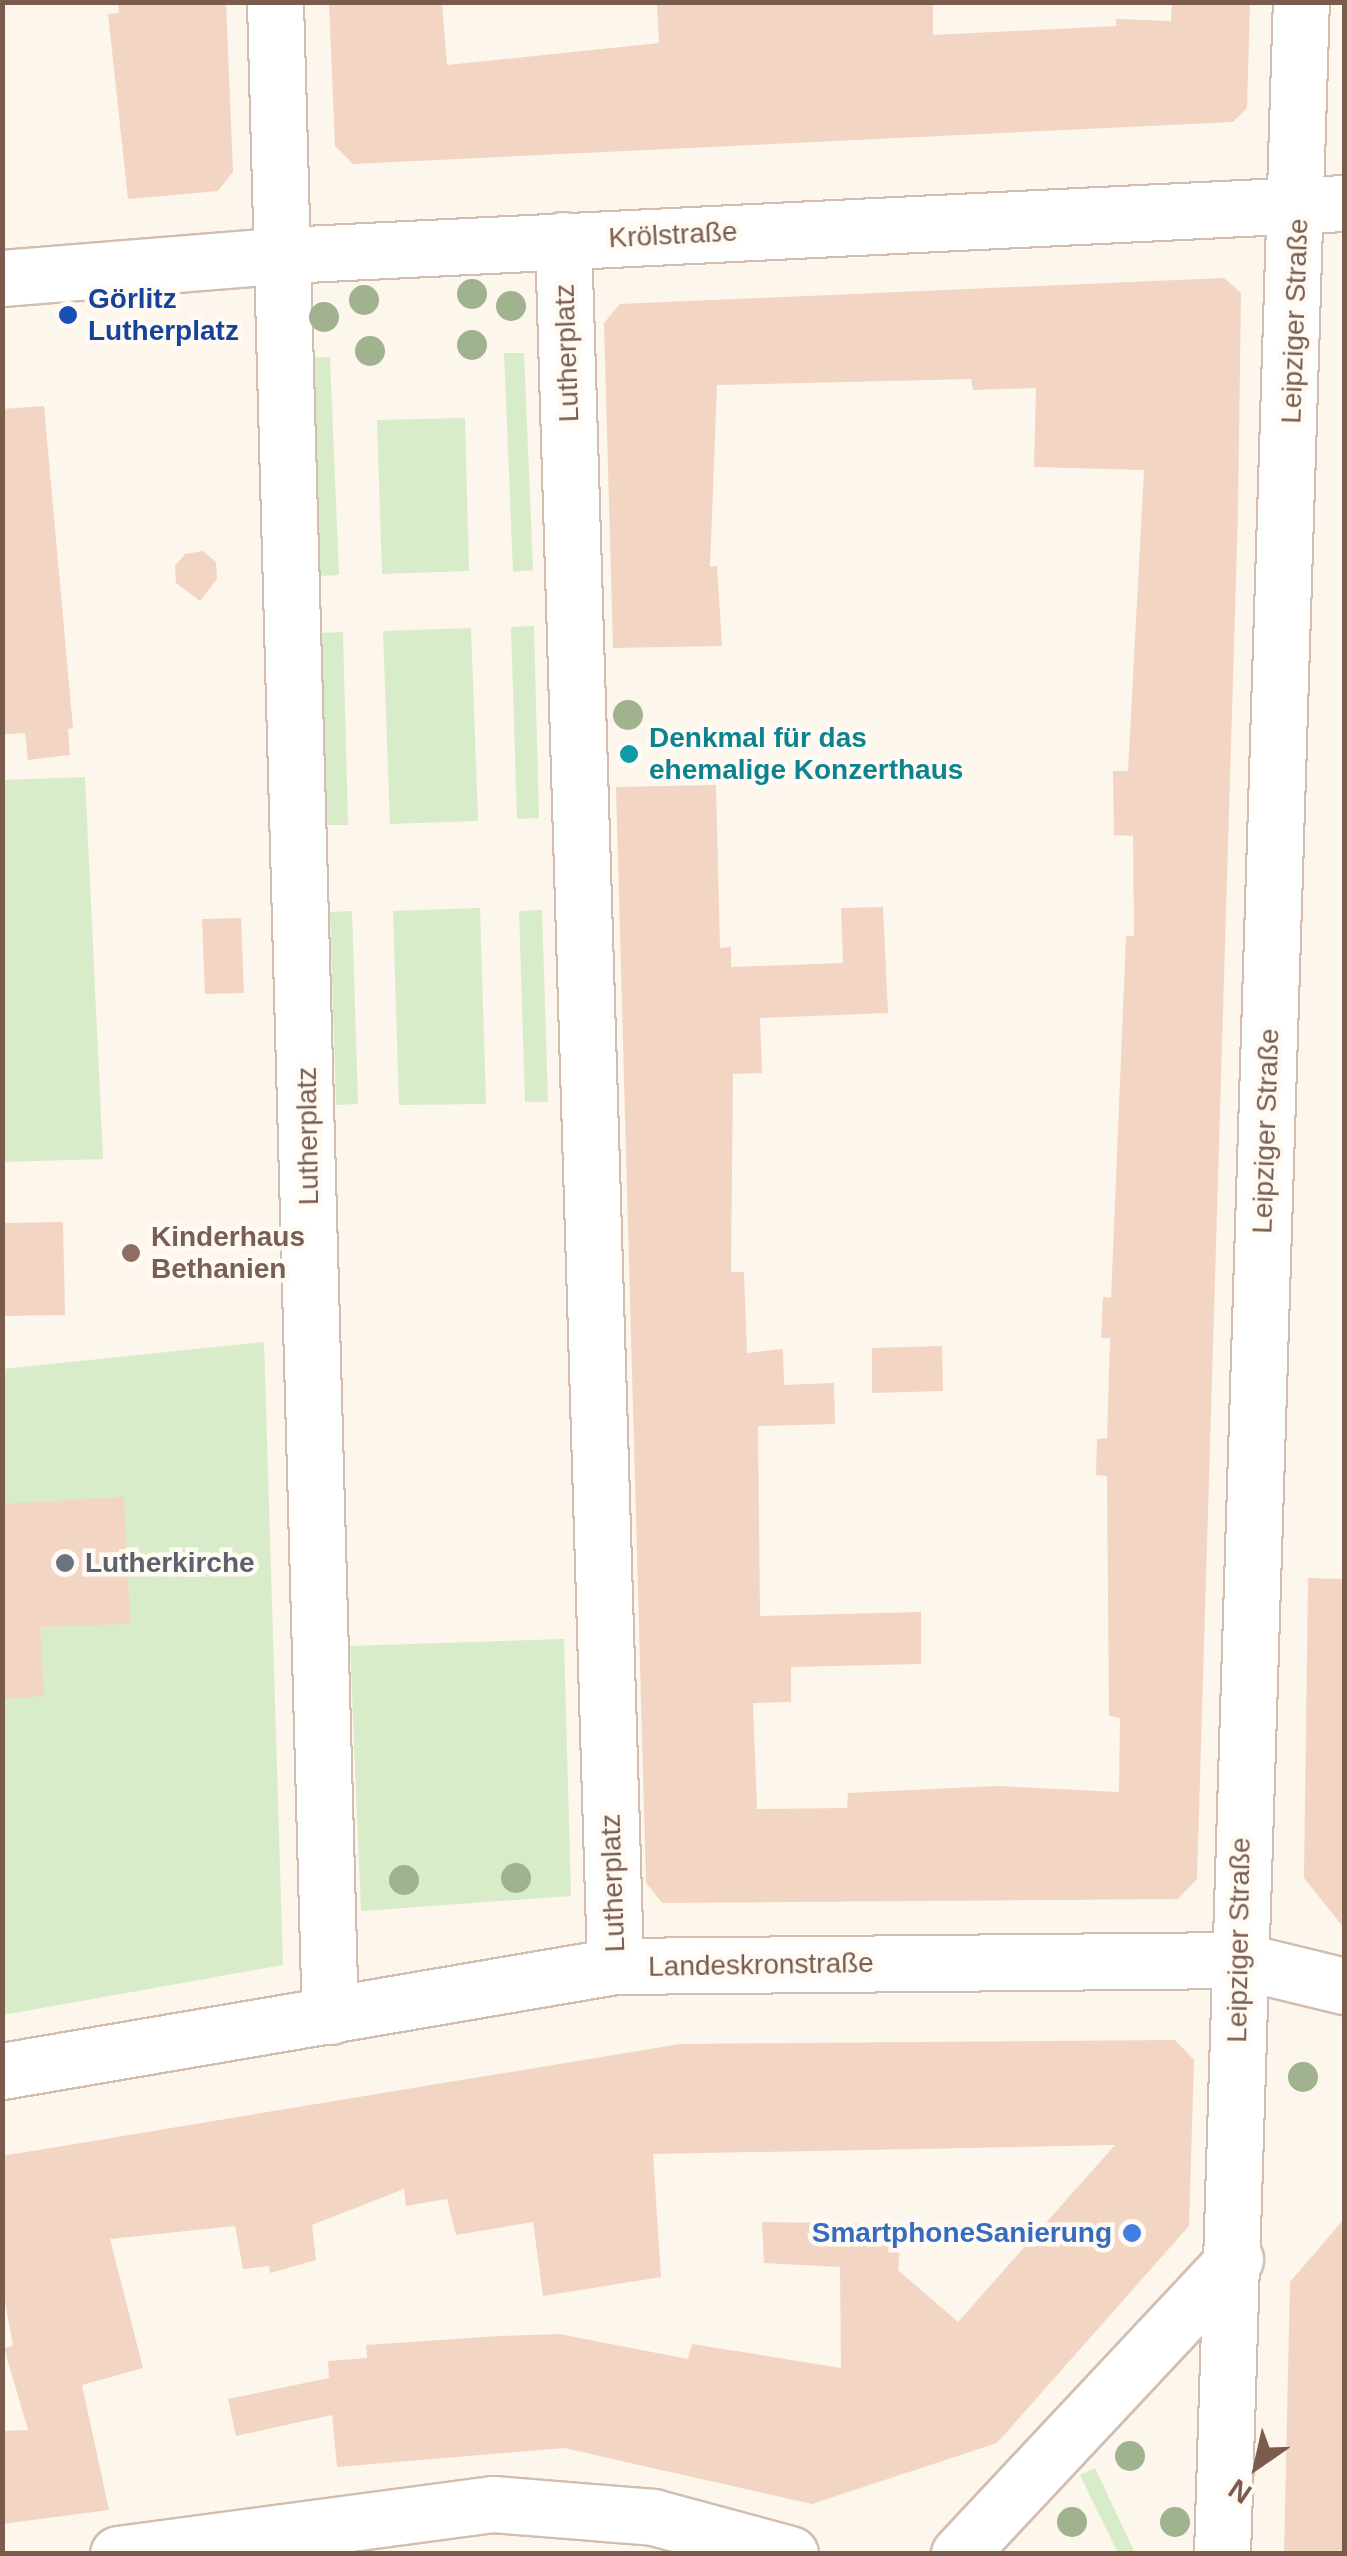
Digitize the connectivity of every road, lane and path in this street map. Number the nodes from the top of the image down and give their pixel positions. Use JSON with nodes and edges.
{"nodes":[{"id":1,"x":275,"y":2,"type":"edge"},
{"id":2,"x":1300,"y":2,"type":"edge"},
{"id":3,"x":1322,"y":204,"type":"edge"},
{"id":4,"x":563,"y":240,"type":"junction"},
{"id":5,"x":285,"y":255,"type":"junction"},
{"id":6,"x":2,"y":278,"type":"edge"},
{"id":7,"x":1237,"y":1960,"type":"junction"},
{"id":8,"x":616,"y":1966,"type":"junction"},
{"id":9,"x":1344,"y":1986,"type":"edge"},
{"id":10,"x":330,"y":2016,"type":"junction"},
{"id":11,"x":2,"y":2071,"type":"edge"},
{"id":12,"x":1235,"y":2258,"type":"junction"},
{"id":13,"x":118,"y":2554,"type":"edge"},
{"id":14,"x":790,"y":2554,"type":"edge"},
{"id":15,"x":959,"y":2554,"type":"edge"},
{"id":16,"x":1222,"y":2554,"type":"edge"}],
"edges":[{"from":1,"to":5,"type":"street","name":"Lutherplatz"},
{"from":2,"to":3,"type":"street","name":"Leipziger Straße"},
{"from":3,"to":4,"type":"street","name":"Krölstraße"},
{"from":3,"to":7,"type":"street","name":"Leipziger Straße"},
{"from":4,"to":5,"type":"street","name":"Krölstraße"},
{"from":4,"to":8,"type":"street","name":"Lutherplatz"},
{"from":5,"to":6,"type":"street","name":"Krölstraße"},
{"from":5,"to":10,"type":"street","name":"Lutherplatz"},
{"from":7,"to":8,"type":"street","name":"Landeskronstraße"},
{"from":7,"to":9,"type":"street","name":"Landeskronstraße"},
{"from":7,"to":12,"type":"street","name":"Leipziger Straße"},
{"from":8,"to":10,"type":"street","name":"Landeskronstraße"},
{"from":10,"to":11,"type":"street","name":"Landeskronstraße"},
{"from":12,"to":15,"type":"street"},
{"from":12,"to":16,"type":"street","name":"Leipziger Straße"},
{"from":13,"to":14,"type":"street"}]}
